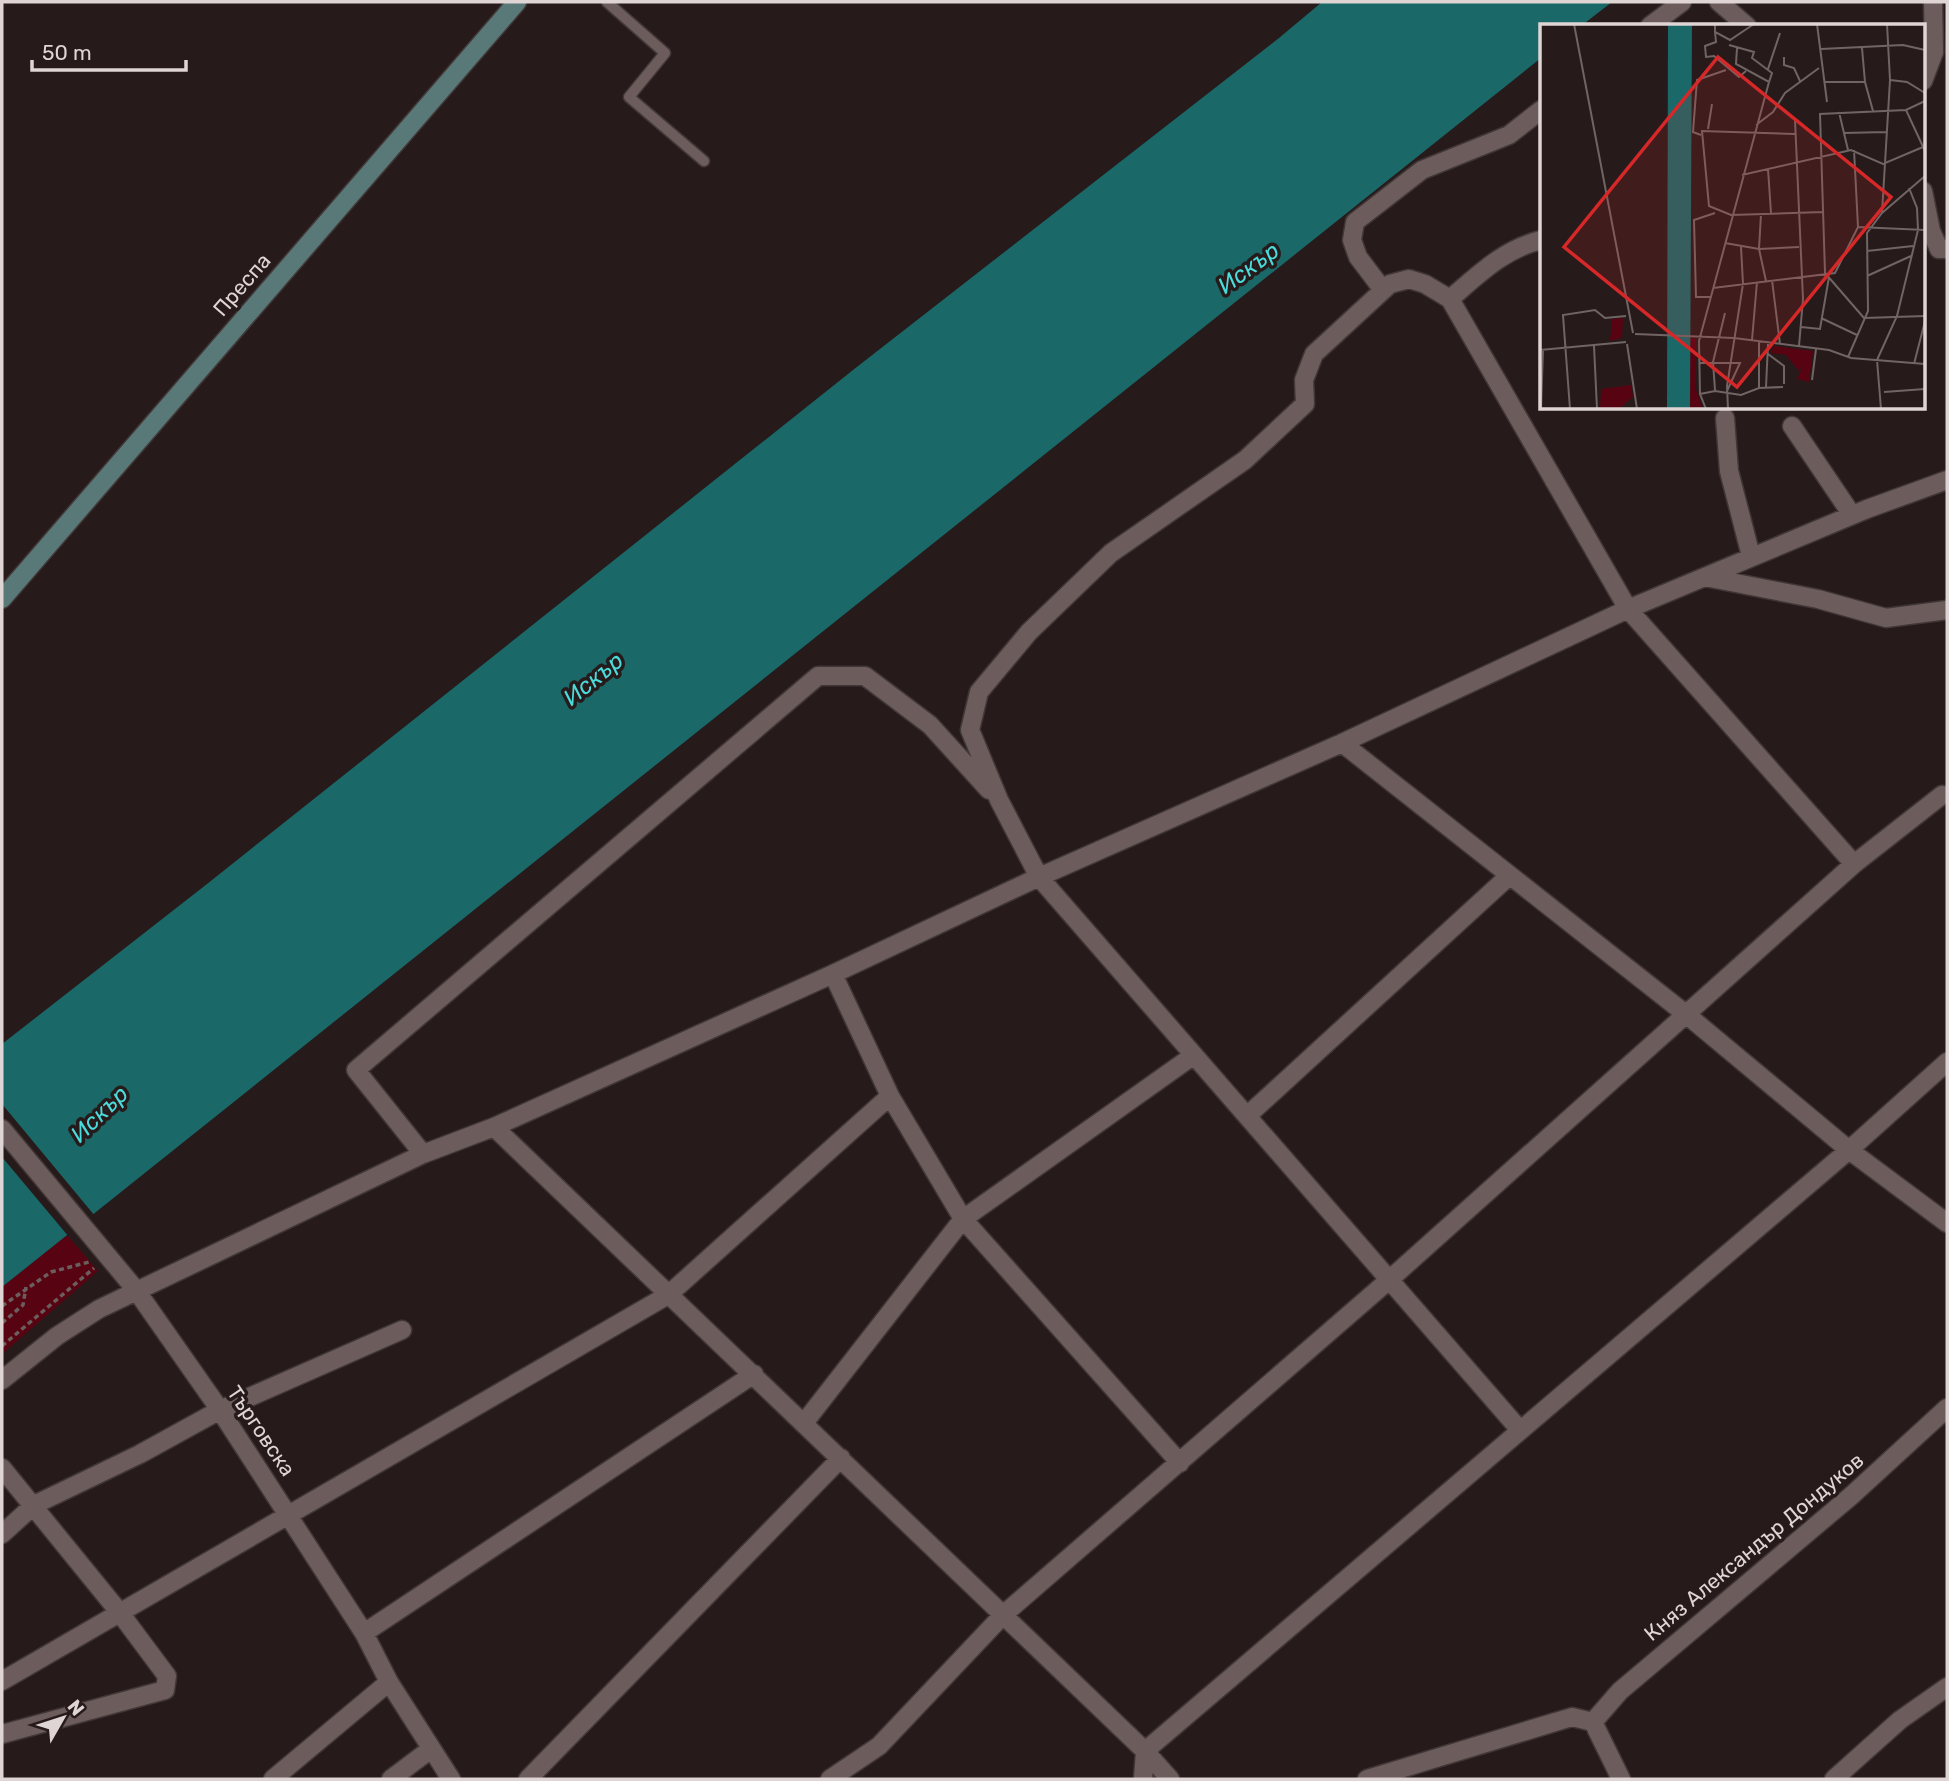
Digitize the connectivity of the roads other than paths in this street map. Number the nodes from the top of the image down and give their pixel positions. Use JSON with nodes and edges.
{"nodes":[{"id":1,"x":517,"y":2,"type":"edge"},
{"id":2,"x":607,"y":2,"type":"edge"},
{"id":3,"x":1682,"y":2,"type":"edge"},
{"id":4,"x":1719,"y":2,"type":"edge"},
{"id":5,"x":1933,"y":2,"type":"edge"},
{"id":6,"x":1653,"y":24,"type":"edge"},
{"id":7,"x":1745,"y":24,"type":"edge"},
{"id":8,"x":1924,"y":78,"type":"edge"},
{"id":9,"x":1540,"y":111,"type":"edge"},
{"id":10,"x":704,"y":162,"type":"dead end"},
{"id":11,"x":1924,"y":196,"type":"edge"},
{"id":12,"x":1540,"y":240,"type":"edge"},
{"id":13,"x":1947,"y":248,"type":"edge"},
{"id":14,"x":1383,"y":289,"type":"junction"},
{"id":15,"x":1450,"y":299,"type":"junction"},
{"id":16,"x":1725,"y":418,"type":"dead end"},
{"id":17,"x":1792,"y":426,"type":"dead end"},
{"id":18,"x":1947,"y":480,"type":"edge"},
{"id":19,"x":1852,"y":515,"type":"junction"},
{"id":20,"x":1751,"y":556,"type":"junction"},
{"id":21,"x":1705,"y":577,"type":"junction"},
{"id":22,"x":2,"y":599,"type":"edge"},
{"id":23,"x":1628,"y":609,"type":"junction"},
{"id":24,"x":1947,"y":610,"type":"edge"},
{"id":25,"x":1342,"y":743,"type":"junction"},
{"id":26,"x":1942,"y":795,"type":"dead end"},
{"id":27,"x":999,"y":800,"type":"junction"},
{"id":28,"x":1854,"y":864,"type":"junction"},
{"id":29,"x":1509,"y":876,"type":"junction"},
{"id":30,"x":1039,"y":877,"type":"junction"},
{"id":31,"x":832,"y":974,"type":"junction"},
{"id":32,"x":1687,"y":1015,"type":"junction"},
{"id":33,"x":1194,"y":1055,"type":"junction"},
{"id":34,"x":1947,"y":1062,"type":"edge"},
{"id":35,"x":890,"y":1096,"type":"junction"},
{"id":36,"x":1247,"y":1116,"type":"junction"},
{"id":37,"x":494,"y":1127,"type":"junction"},
{"id":38,"x":2,"y":1129,"type":"edge"},
{"id":39,"x":1849,"y":1150,"type":"junction"},
{"id":40,"x":423,"y":1154,"type":"junction"},
{"id":41,"x":963,"y":1219,"type":"junction"},
{"id":42,"x":1947,"y":1223,"type":"edge"},
{"id":43,"x":1389,"y":1280,"type":"junction"},
{"id":44,"x":136,"y":1290,"type":"junction"},
{"id":45,"x":668,"y":1295,"type":"junction"},
{"id":46,"x":402,"y":1330,"type":"dead end"},
{"id":47,"x":754,"y":1374,"type":"junction"},
{"id":48,"x":2,"y":1380,"type":"edge"},
{"id":49,"x":1947,"y":1408,"type":"edge"},
{"id":50,"x":220,"y":1410,"type":"junction"},
{"id":51,"x":804,"y":1423,"type":"junction"},
{"id":52,"x":1520,"y":1430,"type":"junction"},
{"id":53,"x":841,"y":1458,"type":"junction"},
{"id":54,"x":1180,"y":1463,"type":"junction"},
{"id":55,"x":2,"y":1468,"type":"edge"},
{"id":56,"x":34,"y":1505,"type":"junction"},
{"id":57,"x":288,"y":1514,"type":"junction"},
{"id":58,"x":2,"y":1534,"type":"edge"},
{"id":59,"x":120,"y":1613,"type":"junction"},
{"id":60,"x":1003,"y":1615,"type":"junction"},
{"id":61,"x":364,"y":1633,"type":"junction"},
{"id":62,"x":2,"y":1681,"type":"edge"},
{"id":63,"x":389,"y":1682,"type":"junction"},
{"id":64,"x":1947,"y":1686,"type":"edge"},
{"id":65,"x":1593,"y":1722,"type":"junction"},
{"id":66,"x":2,"y":1734,"type":"edge"},
{"id":67,"x":431,"y":1749,"type":"junction"},
{"id":68,"x":1145,"y":1751,"type":"junction"},
{"id":69,"x":273,"y":1779,"type":"edge"},
{"id":70,"x":391,"y":1779,"type":"edge"},
{"id":71,"x":451,"y":1779,"type":"edge"},
{"id":72,"x":528,"y":1779,"type":"edge"},
{"id":73,"x":830,"y":1779,"type":"edge"},
{"id":74,"x":1143,"y":1779,"type":"edge"},
{"id":75,"x":1170,"y":1779,"type":"edge"},
{"id":76,"x":1367,"y":1779,"type":"edge"},
{"id":77,"x":1622,"y":1779,"type":"edge"},
{"id":78,"x":1834,"y":1779,"type":"edge"}],
"edges":[{"from":1,"to":22,"type":"main road","name":"Преспа"},
{"from":2,"to":10,"type":"lane"},
{"from":3,"to":6,"type":"street"},
{"from":4,"to":7,"type":"street"},
{"from":5,"to":8,"type":"street"},
{"from":9,"to":14,"type":"street"},
{"from":11,"to":13,"type":"street"},
{"from":12,"to":15,"type":"street"},
{"from":14,"to":15,"type":"street"},
{"from":14,"to":27,"type":"street"},
{"from":15,"to":23,"type":"street"},
{"from":16,"to":20,"type":"street"},
{"from":17,"to":19,"type":"street"},
{"from":18,"to":19,"type":"street"},
{"from":19,"to":20,"type":"street"},
{"from":20,"to":21,"type":"street"},
{"from":21,"to":23,"type":"street"},
{"from":21,"to":24,"type":"street"},
{"from":23,"to":25,"type":"street"},
{"from":23,"to":28,"type":"street"},
{"from":25,"to":29,"type":"street"},
{"from":25,"to":30,"type":"street"},
{"from":26,"to":28,"type":"street"},
{"from":27,"to":30,"type":"street"},
{"from":27,"to":40,"type":"street"},
{"from":28,"to":32,"type":"street"},
{"from":29,"to":32,"type":"street"},
{"from":29,"to":36,"type":"street"},
{"from":30,"to":31,"type":"street"},
{"from":30,"to":33,"type":"street"},
{"from":31,"to":35,"type":"street"},
{"from":31,"to":37,"type":"street"},
{"from":32,"to":39,"type":"street"},
{"from":32,"to":43,"type":"street"},
{"from":33,"to":36,"type":"street"},
{"from":33,"to":41,"type":"street"},
{"from":34,"to":39,"type":"street"},
{"from":35,"to":41,"type":"street"},
{"from":35,"to":45,"type":"street"},
{"from":36,"to":43,"type":"street"},
{"from":37,"to":40,"type":"street"},
{"from":37,"to":45,"type":"street"},
{"from":38,"to":44,"type":"street","name":"Търговска"},
{"from":39,"to":42,"type":"street"},
{"from":39,"to":52,"type":"street"},
{"from":40,"to":44,"type":"street"},
{"from":41,"to":51,"type":"street"},
{"from":41,"to":54,"type":"street"},
{"from":43,"to":52,"type":"street"},
{"from":43,"to":54,"type":"street"},
{"from":44,"to":48,"type":"street"},
{"from":44,"to":50,"type":"street","name":"Търговска"},
{"from":45,"to":47,"type":"street"},
{"from":45,"to":57,"type":"street"},
{"from":46,"to":50,"type":"street"},
{"from":47,"to":51,"type":"street"},
{"from":47,"to":61,"type":"street"},
{"from":49,"to":65,"type":"street","name":"Княз Александър Дондуков"},
{"from":50,"to":56,"type":"street"},
{"from":50,"to":57,"type":"street","name":"Търговска"},
{"from":51,"to":53,"type":"street"},
{"from":52,"to":68,"type":"street"},
{"from":53,"to":60,"type":"street"},
{"from":53,"to":72,"type":"street"},
{"from":54,"to":60,"type":"street"},
{"from":55,"to":56,"type":"street"},
{"from":56,"to":58,"type":"street"},
{"from":56,"to":59,"type":"street"},
{"from":57,"to":59,"type":"street"},
{"from":57,"to":61,"type":"street","name":"Търговска"},
{"from":59,"to":62,"type":"street"},
{"from":59,"to":66,"type":"street"},
{"from":60,"to":68,"type":"street"},
{"from":60,"to":73,"type":"street"},
{"from":61,"to":63,"type":"street","name":"Търговска"},
{"from":63,"to":67,"type":"street","name":"Търговска"},
{"from":63,"to":69,"type":"street"},
{"from":64,"to":78,"type":"street"},
{"from":65,"to":76,"type":"street"},
{"from":65,"to":77,"type":"street"},
{"from":67,"to":70,"type":"street"},
{"from":67,"to":71,"type":"street","name":"Търговска"},
{"from":68,"to":74,"type":"street"},
{"from":68,"to":75,"type":"street"}]}
